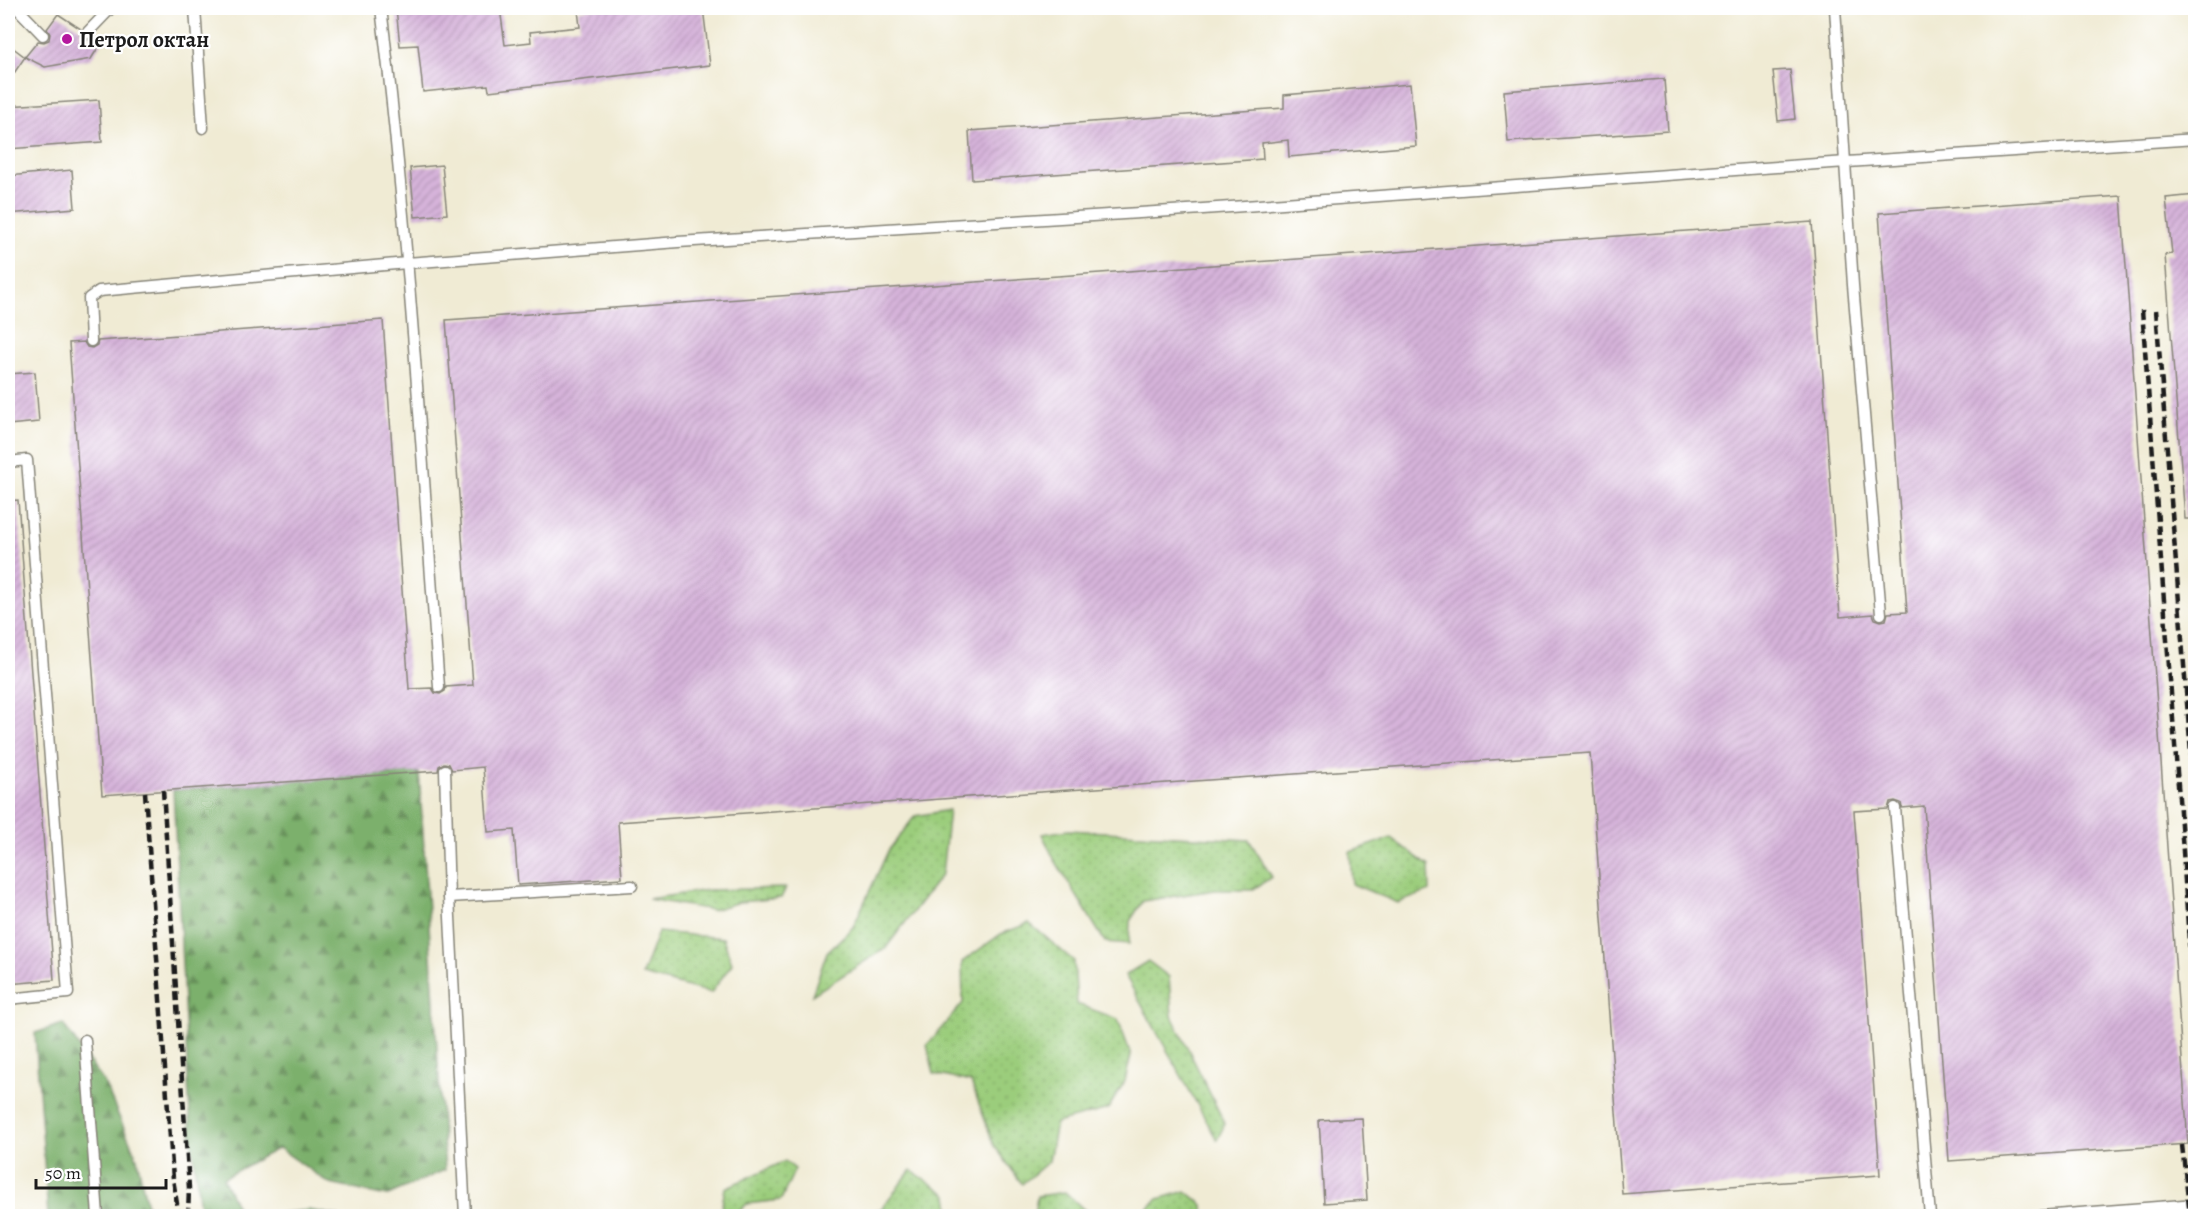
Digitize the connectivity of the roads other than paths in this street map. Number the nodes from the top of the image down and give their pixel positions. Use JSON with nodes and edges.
{"nodes":[{"id":1,"x":17,"y":8,"type":"edge"},
{"id":2,"x":111,"y":8,"type":"edge"},
{"id":3,"x":195,"y":8,"type":"edge"},
{"id":4,"x":381,"y":8,"type":"edge"},
{"id":5,"x":1835,"y":8,"type":"edge"},
{"id":6,"x":87,"y":33,"type":"dead end"},
{"id":7,"x":43,"y":35,"type":"dead end"},
{"id":8,"x":203,"y":128,"type":"dead end"},
{"id":9,"x":2196,"y":139,"type":"edge"},
{"id":10,"x":1846,"y":162,"type":"junction"},
{"id":11,"x":407,"y":263,"type":"junction"},
{"id":12,"x":91,"y":341,"type":"dead end"},
{"id":13,"x":8,"y":462,"type":"edge"},
{"id":14,"x":1881,"y":614,"type":"dead end"},
{"id":15,"x":439,"y":687,"type":"dead end"},
{"id":16,"x":446,"y":770,"type":"dead end"},
{"id":17,"x":1895,"y":808,"type":"dead end"},
{"id":18,"x":632,"y":886,"type":"dead end"},
{"id":19,"x":449,"y":897,"type":"junction"},
{"id":20,"x":8,"y":999,"type":"edge"},
{"id":21,"x":85,"y":1041,"type":"dead end"},
{"id":22,"x":2196,"y":1204,"type":"edge"},
{"id":23,"x":98,"y":1216,"type":"edge"},
{"id":24,"x":465,"y":1216,"type":"edge"},
{"id":25,"x":1929,"y":1216,"type":"edge"},
{"id":26,"x":2041,"y":1216,"type":"edge"}],
"edges":[{"from":1,"to":7,"type":"lane"},
{"from":2,"to":6,"type":"lane"},
{"from":3,"to":8,"type":"lane"},
{"from":4,"to":11,"type":"lane"},
{"from":5,"to":10,"type":"lane"},
{"from":9,"to":10,"type":"lane"},
{"from":10,"to":11,"type":"lane"},
{"from":10,"to":14,"type":"lane"},
{"from":11,"to":12,"type":"lane"},
{"from":11,"to":15,"type":"lane"},
{"from":13,"to":20,"type":"lane"},
{"from":16,"to":19,"type":"lane"},
{"from":17,"to":25,"type":"lane"},
{"from":18,"to":19,"type":"lane"},
{"from":19,"to":24,"type":"lane"},
{"from":21,"to":23,"type":"lane"},
{"from":22,"to":26,"type":"lane"}]}
